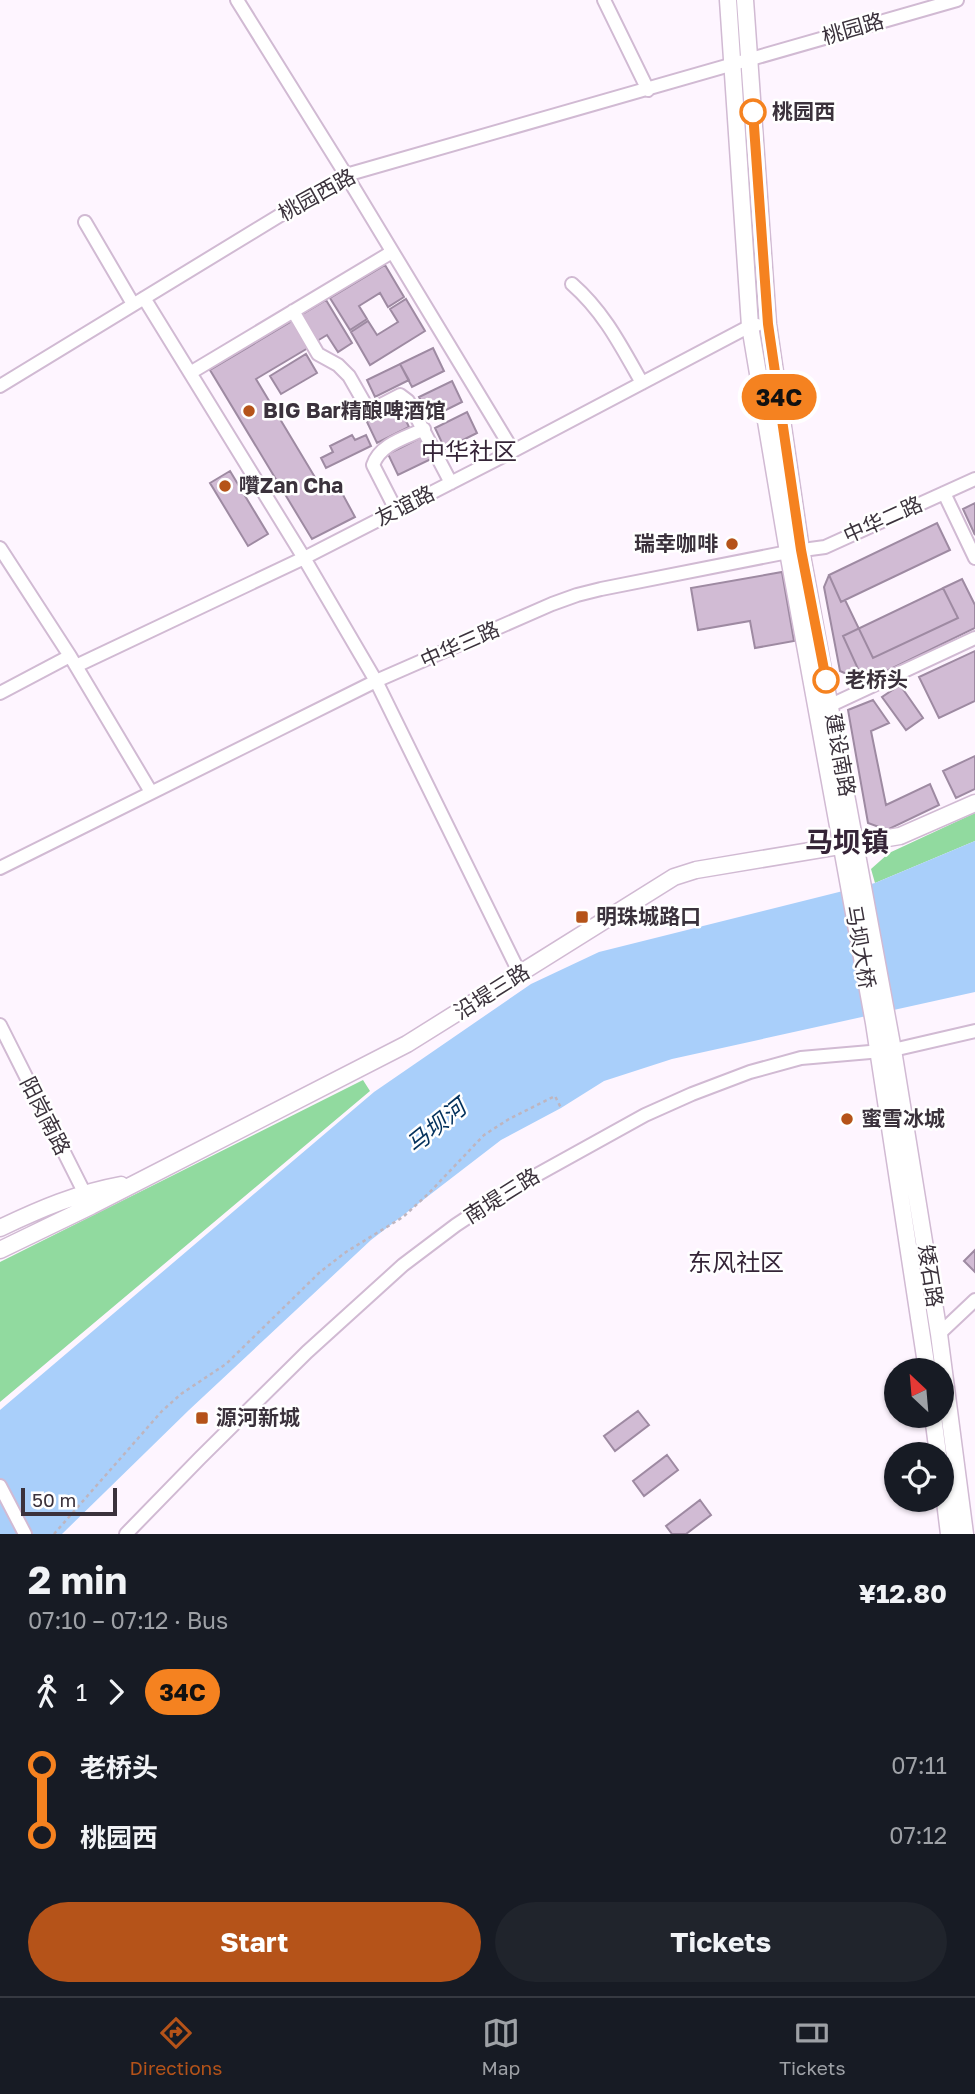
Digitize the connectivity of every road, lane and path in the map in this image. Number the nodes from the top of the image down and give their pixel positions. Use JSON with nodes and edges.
{"nodes":[{"id":1,"x":237,"y":0,"type":"edge"},
{"id":2,"x":604,"y":0,"type":"edge"},
{"id":3,"x":728,"y":0,"type":"edge"},
{"id":4,"x":745,"y":0,"type":"edge"},
{"id":5,"x":957,"y":0,"type":"edge"},
{"id":6,"x":749,"y":59,"type":"junction"},
{"id":7,"x":731,"y":64,"type":"junction"},
{"id":8,"x":648,"y":90,"type":"junction"},
{"id":9,"x":346,"y":175,"type":"junction"},
{"id":10,"x":85,"y":222,"type":"dead end"},
{"id":11,"x":392,"y":252,"type":"junction"},
{"id":12,"x":572,"y":284,"type":"dead end"},
{"id":13,"x":139,"y":301,"type":"junction"},
{"id":14,"x":293,"y":311,"type":"junction"},
{"id":15,"x":768,"y":324,"type":"junction"},
{"id":16,"x":750,"y":326,"type":"junction"},
{"id":17,"x":190,"y":373,"type":"junction"},
{"id":18,"x":642,"y":383,"type":"junction"},
{"id":19,"x":0,"y":386,"type":"edge"},
{"id":20,"x":424,"y":429,"type":"junction"},
{"id":21,"x":513,"y":452,"type":"junction"},
{"id":22,"x":975,"y":479,"type":"edge"},
{"id":23,"x":451,"y":483,"type":"junction"},
{"id":24,"x":944,"y":493,"type":"junction"},
{"id":25,"x":396,"y":510,"type":"junction"},
{"id":26,"x":0,"y":548,"type":"edge"},
{"id":27,"x":795,"y":551,"type":"junction"},
{"id":28,"x":304,"y":558,"type":"junction"},
{"id":29,"x":975,"y":558,"type":"edge"},
{"id":30,"x":975,"y":638,"type":"edge"},
{"id":31,"x":73,"y":661,"type":"junction"},
{"id":32,"x":376,"y":681,"type":"junction"},
{"id":33,"x":0,"y":693,"type":"edge"},
{"id":34,"x":831,"y":705,"type":"junction"},
{"id":35,"x":150,"y":792,"type":"junction"},
{"id":36,"x":975,"y":803,"type":"edge"},
{"id":37,"x":849,"y":846,"type":"junction"},
{"id":38,"x":0,"y":868,"type":"edge"},
{"id":39,"x":853,"y":869,"type":"joint"},
{"id":40,"x":520,"y":974,"type":"junction"},
{"id":41,"x":880,"y":1021,"type":"joint"},
{"id":42,"x":0,"y":1025,"type":"edge"},
{"id":43,"x":975,"y":1031,"type":"edge"},
{"id":44,"x":885,"y":1051,"type":"junction"},
{"id":45,"x":561,"y":1108,"type":"dead end"},
{"id":46,"x":87,"y":1199,"type":"junction"},
{"id":47,"x":0,"y":1228,"type":"edge"},
{"id":48,"x":0,"y":1250,"type":"edge"},
{"id":49,"x":975,"y":1300,"type":"edge"},
{"id":50,"x":939,"y":1334,"type":"junction"},
{"id":51,"x":925,"y":1358,"type":"edge"},
{"id":52,"x":0,"y":1486,"type":"edge"},
{"id":53,"x":946,"y":1512,"type":"edge"},
{"id":54,"x":25,"y":1534,"type":"edge"},
{"id":55,"x":54,"y":1534,"type":"edge"},
{"id":56,"x":126,"y":1534,"type":"edge"},
{"id":57,"x":949,"y":1534,"type":"edge"},
{"id":58,"x":965,"y":1534,"type":"edge"}],
"edges":[{"from":1,"to":9,"type":"street"},
{"from":2,"to":8,"type":"street"},
{"from":3,"to":7,"type":"main road","name":"建设南路"},
{"from":4,"to":6,"type":"main road","name":"建设南路"},
{"from":5,"to":6,"type":"street","name":"桃园路"},
{"from":6,"to":7,"type":"street","name":"桃园西路"},
{"from":6,"to":15,"type":"main road","name":"建设南路"},
{"from":7,"to":8,"type":"street","name":"桃园西路"},
{"from":7,"to":16,"type":"main road","name":"建设南路"},
{"from":8,"to":9,"type":"street","name":"桃园西路"},
{"from":9,"to":11,"type":"street"},
{"from":9,"to":13,"type":"street","name":"桃园西路"},
{"from":10,"to":13,"type":"street"},
{"from":11,"to":14,"type":"street"},
{"from":11,"to":21,"type":"street"},
{"from":12,"to":18,"type":"street"},
{"from":13,"to":17,"type":"street"},
{"from":13,"to":19,"type":"street","name":"桃园西路"},
{"from":14,"to":17,"type":"street"},
{"from":14,"to":20,"type":"street"},
{"from":15,"to":16,"type":"street","name":"友谊路"},
{"from":15,"to":27,"type":"main road","name":"建设南路"},
{"from":16,"to":18,"type":"street","name":"友谊路"},
{"from":16,"to":27,"type":"main road","name":"建设南路"},
{"from":17,"to":28,"type":"street"},
{"from":18,"to":21,"type":"street","name":"友谊路"},
{"from":20,"to":23,"type":"street"},
{"from":20,"to":25,"type":"street"},
{"from":21,"to":23,"type":"street","name":"友谊路"},
{"from":22,"to":24,"type":"street","name":"中华二路"},
{"from":23,"to":25,"type":"street","name":"友谊路"},
{"from":24,"to":27,"type":"street","name":"中华二路"},
{"from":24,"to":29,"type":"street"},
{"from":25,"to":28,"type":"street","name":"友谊路"},
{"from":26,"to":31,"type":"street"},
{"from":27,"to":32,"type":"street","name":"中华三路"},
{"from":27,"to":34,"type":"main road","name":"建设南路"},
{"from":27,"to":37,"type":"main road","name":"建设南路"},
{"from":28,"to":31,"type":"street","name":"友谊路"},
{"from":28,"to":32,"type":"street"},
{"from":30,"to":34,"type":"street"},
{"from":31,"to":33,"type":"street","name":"友谊路"},
{"from":31,"to":35,"type":"street"},
{"from":32,"to":35,"type":"street","name":"中华三路"},
{"from":32,"to":40,"type":"street"},
{"from":34,"to":37,"type":"main road","name":"建设南路"},
{"from":35,"to":38,"type":"street","name":"中华三路"},
{"from":36,"to":37,"type":"main road","name":"沿堤三路"},
{"from":37,"to":39,"type":"main road","name":"建设南路"},
{"from":37,"to":40,"type":"main road","name":"沿堤三路"},
{"from":39,"to":41,"type":"main road","name":"马坝大桥"},
{"from":40,"to":46,"type":"main road","name":"沿堤三路"},
{"from":41,"to":44,"type":"main road","name":"矮石路"},
{"from":42,"to":46,"type":"street","name":"阳岗南路"},
{"from":43,"to":44,"type":"street","name":"南堤三路"},
{"from":44,"to":50,"type":"main road","name":"矮石路"},
{"from":44,"to":51,"type":"main road","name":"矮石路"},
{"from":44,"to":56,"type":"street","name":"南堤三路"},
{"from":45,"to":55,"type":"path"},
{"from":46,"to":47,"type":"main road","name":"沿堤三路"},
{"from":46,"to":48,"type":"main road","name":"沿堤三路"},
{"from":49,"to":50,"type":"street"},
{"from":50,"to":58,"type":"main road","name":"矮石路"},
{"from":52,"to":54,"type":"street"},
{"from":53,"to":57,"type":"main road"}]}
